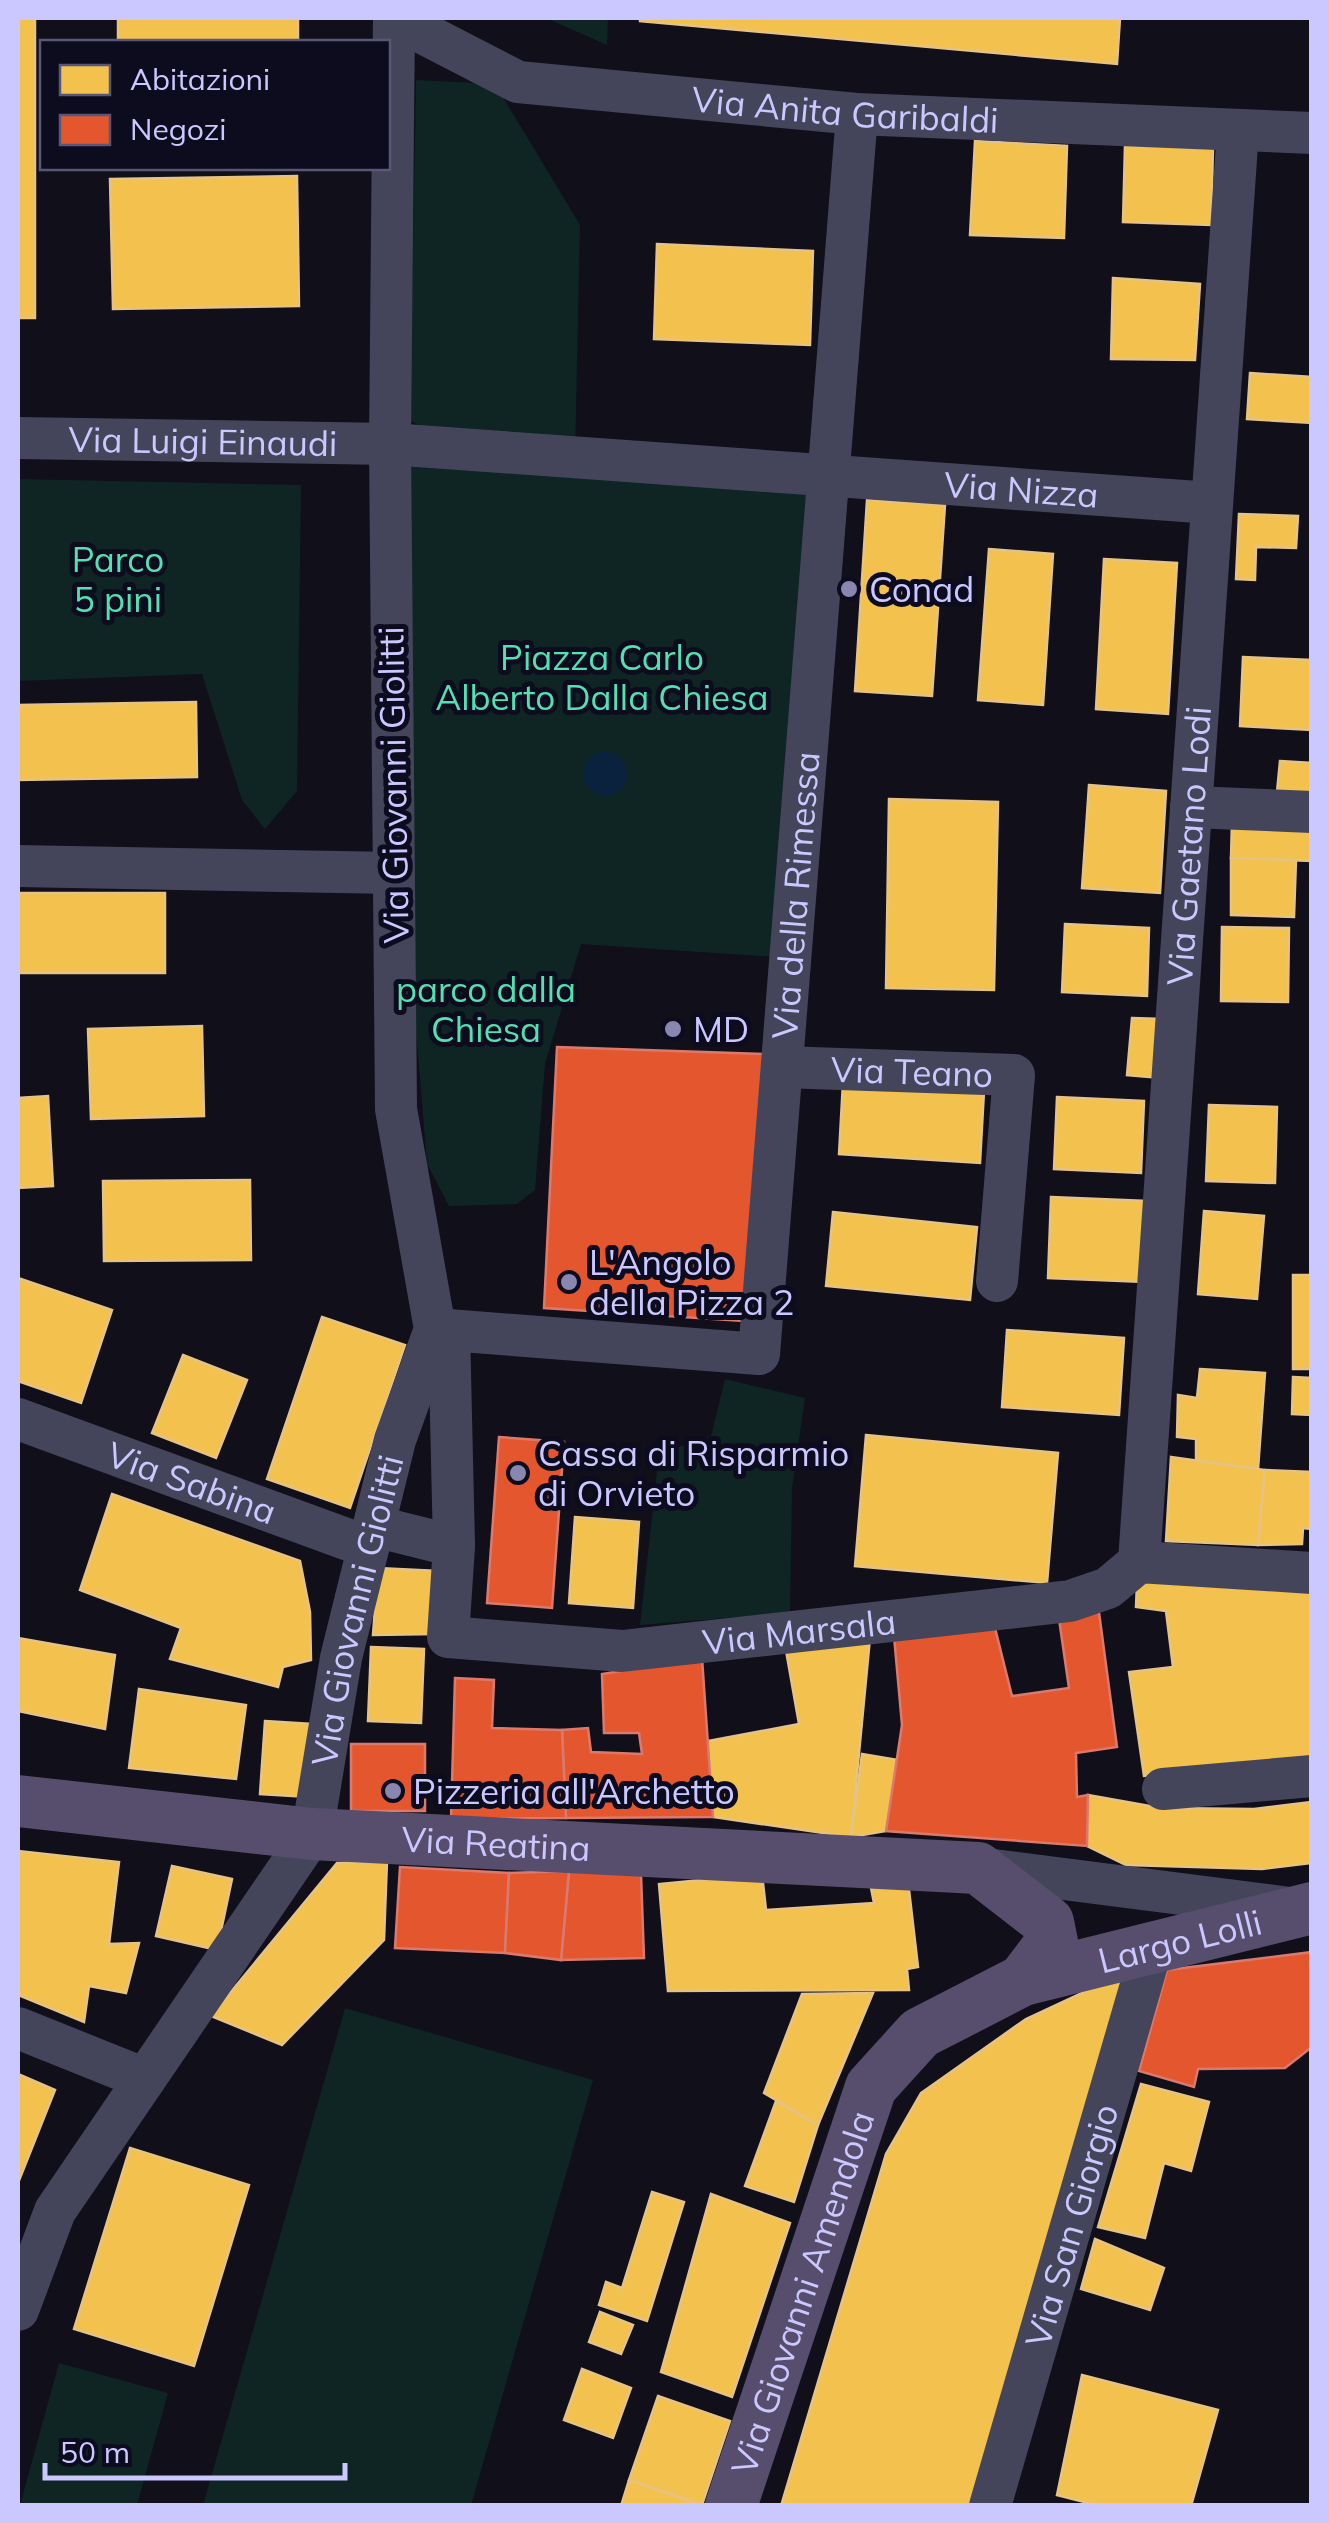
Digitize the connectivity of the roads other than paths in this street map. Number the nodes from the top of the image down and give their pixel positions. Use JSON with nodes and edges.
{"nodes":[{"id":1,"x":394,"y":18,"type":"edge"},
{"id":2,"x":857,"y":114,"type":"junction"},
{"id":3,"x":1238,"y":130,"type":"junction"},
{"id":4,"x":1312,"y":133,"type":"edge"},
{"id":5,"x":18,"y":438,"type":"edge"},
{"id":6,"x":390,"y":444,"type":"junction"},
{"id":7,"x":830,"y":476,"type":"junction"},
{"id":8,"x":1212,"y":503,"type":"junction"},
{"id":9,"x":1191,"y":807,"type":"junction"},
{"id":10,"x":1312,"y":812,"type":"edge"},
{"id":11,"x":18,"y":866,"type":"edge"},
{"id":12,"x":394,"y":873,"type":"junction"},
{"id":13,"x":782,"y":1066,"type":"junction"},
{"id":14,"x":997,"y":1281,"type":"dead end"},
{"id":15,"x":442,"y":1330,"type":"junction"},
{"id":16,"x":18,"y":1419,"type":"edge"},
{"id":17,"x":371,"y":1536,"type":"junction"},
{"id":18,"x":454,"y":1546,"type":"junction"},
{"id":19,"x":1139,"y":1562,"type":"junction"},
{"id":20,"x":1312,"y":1573,"type":"edge"},
{"id":21,"x":1312,"y":1776,"type":"edge"},
{"id":22,"x":1163,"y":1790,"type":"dead end"},
{"id":23,"x":18,"y":1801,"type":"edge"},
{"id":24,"x":312,"y":1834,"type":"junction"},
{"id":25,"x":978,"y":1868,"type":"junction"},
{"id":26,"x":1304,"y":1908,"type":"edge"},
{"id":27,"x":1152,"y":1946,"type":"junction"},
{"id":28,"x":1023,"y":1980,"type":"junction"},
{"id":29,"x":18,"y":2028,"type":"edge"},
{"id":30,"x":145,"y":2079,"type":"junction"},
{"id":31,"x":18,"y":2310,"type":"edge"},
{"id":32,"x":731,"y":2506,"type":"edge"},
{"id":33,"x":990,"y":2506,"type":"edge"}],
"edges":[{"from":1,"to":2,"type":"street","name":"Via Anita Garibaldi"},
{"from":1,"to":6,"type":"street","name":"Via Giovanni Giolitti"},
{"from":2,"to":3,"type":"street","name":"Via Anita Garibaldi"},
{"from":2,"to":7,"type":"street","name":"Via della Rimessa"},
{"from":3,"to":4,"type":"street","name":"Via Anita Garibaldi"},
{"from":3,"to":8,"type":"street","name":"Via Gaetano Lodi"},
{"from":5,"to":6,"type":"street","name":"Via Luigi Einaudi"},
{"from":6,"to":7,"type":"street"},
{"from":6,"to":12,"type":"street","name":"Via Giovanni Giolitti"},
{"from":7,"to":8,"type":"street","name":"Via Nizza"},
{"from":7,"to":13,"type":"street","name":"Via della Rimessa"},
{"from":8,"to":9,"type":"street","name":"Via Gaetano Lodi"},
{"from":9,"to":10,"type":"street"},
{"from":9,"to":19,"type":"street","name":"Via Gaetano Lodi"},
{"from":11,"to":12,"type":"street"},
{"from":12,"to":15,"type":"street","name":"Via Giovanni Giolitti"},
{"from":13,"to":14,"type":"street","name":"Via Teano"},
{"from":13,"to":15,"type":"street","name":"Via della Rimessa"},
{"from":15,"to":17,"type":"street","name":"Via Giovanni Giolitti"},
{"from":15,"to":18,"type":"street"},
{"from":16,"to":17,"type":"street","name":"Via Sabina"},
{"from":17,"to":18,"type":"street"},
{"from":17,"to":24,"type":"street","name":"Via Giovanni Giolitti"},
{"from":18,"to":19,"type":"street","name":"Via Marsala"},
{"from":19,"to":20,"type":"street"},
{"from":21,"to":22,"type":"street"},
{"from":23,"to":24,"type":"main road","name":"Via Reatina"},
{"from":24,"to":25,"type":"main road","name":"Via Reatina"},
{"from":24,"to":30,"type":"street"},
{"from":25,"to":26,"type":"street","name":"Largo Lolli"},
{"from":25,"to":28,"type":"main road","name":"Largo Lolli"},
{"from":26,"to":27,"type":"main road","name":"Largo Lolli"},
{"from":27,"to":28,"type":"main road","name":"Largo Lolli"},
{"from":27,"to":33,"type":"street","name":"Via San Giorgio"},
{"from":28,"to":32,"type":"main road","name":"Via Giovanni Amendola"},
{"from":29,"to":30,"type":"street"},
{"from":30,"to":31,"type":"street"}]}
